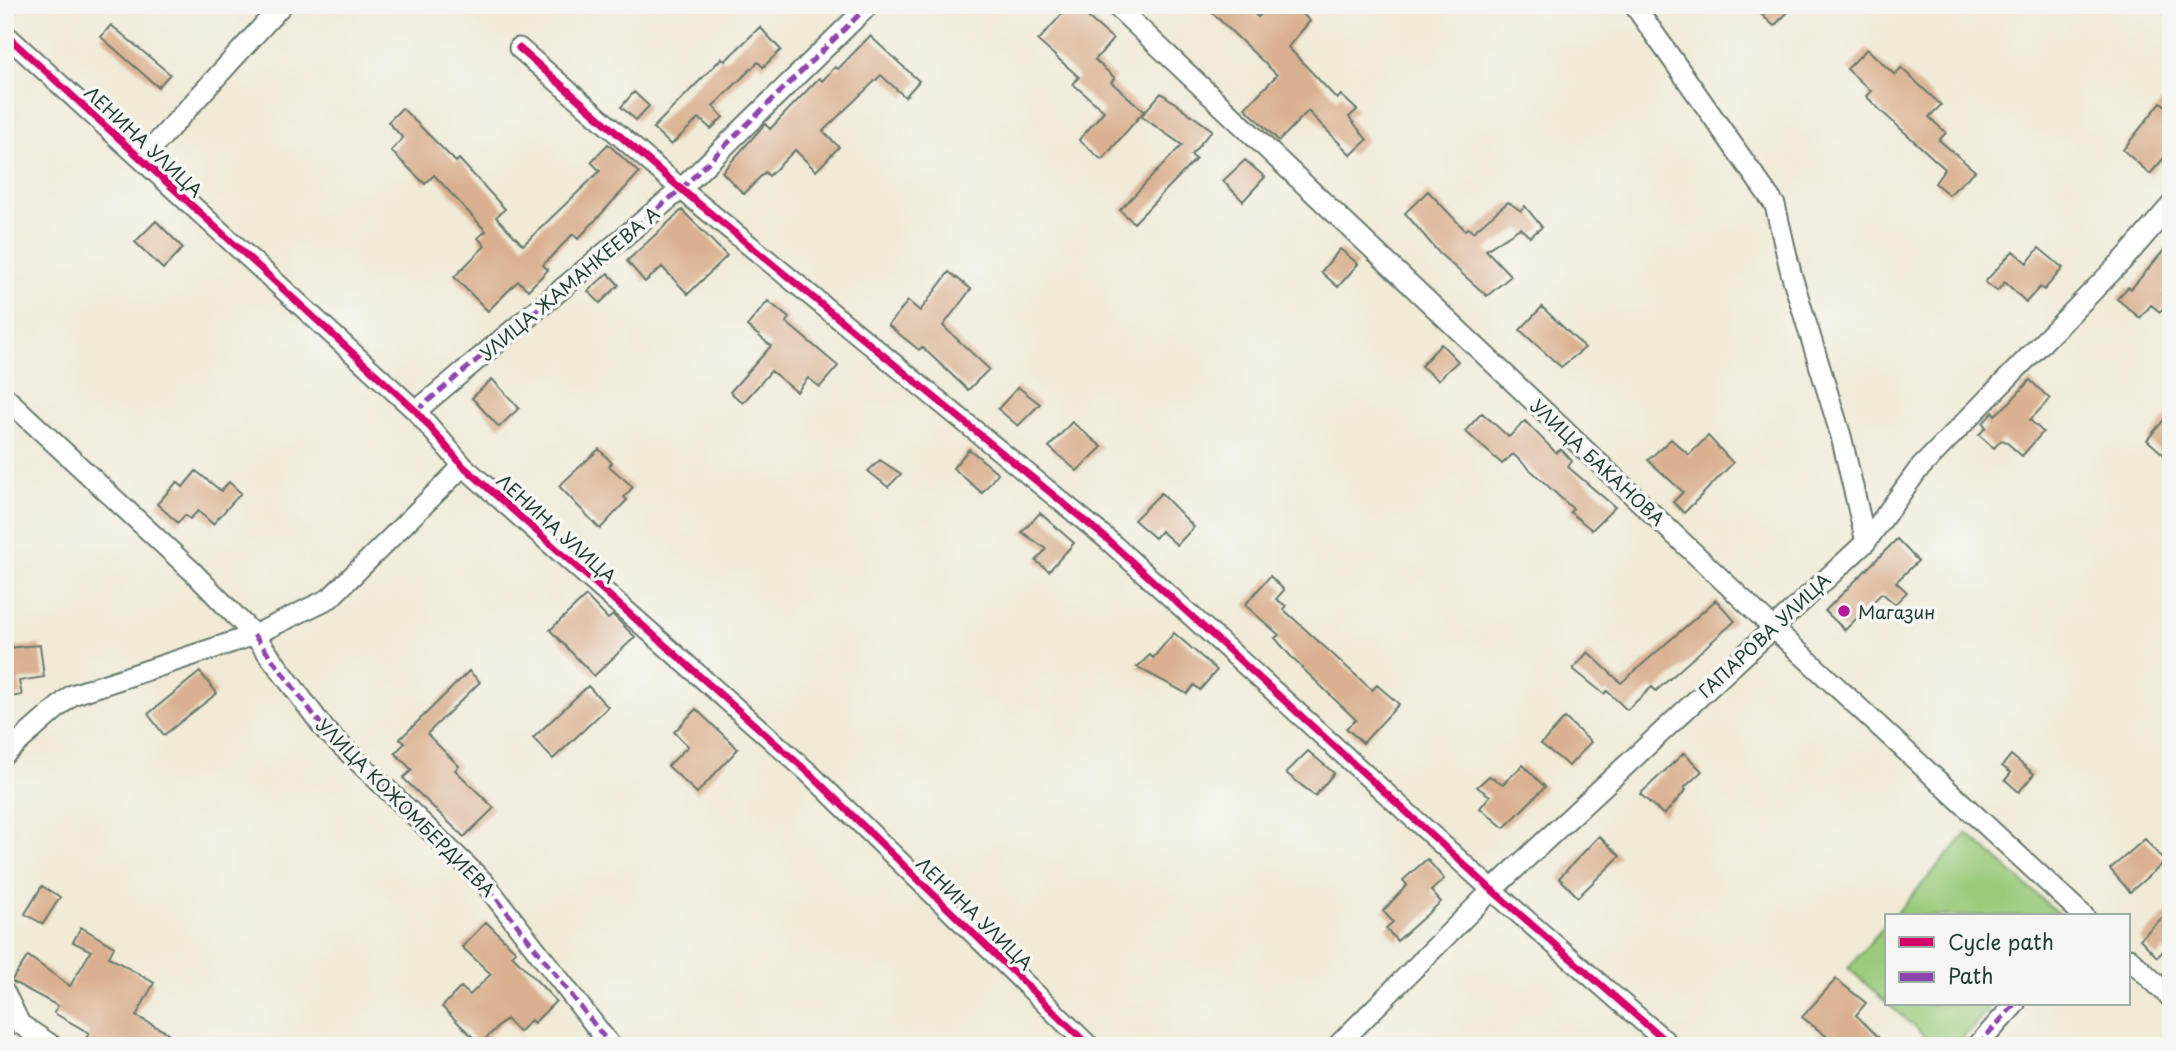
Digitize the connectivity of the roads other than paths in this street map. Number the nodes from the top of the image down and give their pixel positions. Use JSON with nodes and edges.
{"nodes":[{"id":1,"x":282,"y":5,"type":"edge"},
{"id":2,"x":869,"y":5,"type":"edge"},
{"id":3,"x":1115,"y":5,"type":"edge"},
{"id":4,"x":1634,"y":5,"type":"edge"},
{"id":5,"x":5,"y":34,"type":"edge"},
{"id":6,"x":519,"y":48,"type":"dead end"},
{"id":7,"x":142,"y":159,"type":"junction"},
{"id":8,"x":681,"y":189,"type":"junction"},
{"id":9,"x":2171,"y":205,"type":"edge"},
{"id":10,"x":5,"y":397,"type":"edge"},
{"id":11,"x":416,"y":411,"type":"junction"},
{"id":12,"x":463,"y":466,"type":"junction"},
{"id":13,"x":1866,"y":542,"type":"junction"},
{"id":14,"x":1772,"y":627,"type":"junction"},
{"id":15,"x":254,"y":635,"type":"junction"},
{"id":16,"x":5,"y":754,"type":"edge"},
{"id":17,"x":1492,"y":890,"type":"junction"},
{"id":18,"x":2082,"y":914,"type":"edge"},
{"id":19,"x":2130,"y":959,"type":"edge"},
{"id":20,"x":5,"y":993,"type":"edge"},
{"id":21,"x":2171,"y":998,"type":"edge"},
{"id":22,"x":2013,"y":1006,"type":"edge"},
{"id":23,"x":53,"y":1046,"type":"edge"},
{"id":24,"x":611,"y":1046,"type":"edge"},
{"id":25,"x":1089,"y":1046,"type":"edge"},
{"id":26,"x":1337,"y":1046,"type":"edge"},
{"id":27,"x":1671,"y":1046,"type":"edge"},
{"id":28,"x":1977,"y":1046,"type":"edge"}],
"edges":[{"from":1,"to":7,"type":"street"},
{"from":2,"to":8,"type":"street","name":"УЛИЦА ЖАМАНКЕЕВА А"},
{"from":3,"to":14,"type":"street","name":"УЛИЦА БАКАНОВА"},
{"from":4,"to":13,"type":"street"},
{"from":5,"to":7,"type":"street","name":"ЛЕНИНА УЛИЦА"},
{"from":6,"to":8,"type":"street"},
{"from":7,"to":11,"type":"street","name":"ЛЕНИНА УЛИЦА"},
{"from":8,"to":11,"type":"street","name":"УЛИЦА ЖАМАНКЕЕВА А"},
{"from":8,"to":17,"type":"street"},
{"from":9,"to":13,"type":"street","name":"ГАПАРОВА УЛИЦА"},
{"from":10,"to":15,"type":"street","name":"УЛИЦА КОЖОМБЕРДИЕВА"},
{"from":11,"to":12,"type":"street","name":"ЛЕНИНА УЛИЦА"},
{"from":12,"to":15,"type":"street"},
{"from":12,"to":25,"type":"street","name":"ЛЕНИНА УЛИЦА"},
{"from":13,"to":14,"type":"street","name":"ГАПАРОВА УЛИЦА"},
{"from":14,"to":17,"type":"street","name":"ГАПАРОВА УЛИЦА"},
{"from":14,"to":18,"type":"street","name":"УЛИЦА БАКАНОВА"},
{"from":15,"to":16,"type":"street"},
{"from":15,"to":24,"type":"street","name":"УЛИЦА КОЖОМБЕРДИЕВА"},
{"from":17,"to":26,"type":"street","name":"ГАПАРОВА УЛИЦА"},
{"from":17,"to":27,"type":"street"},
{"from":19,"to":21,"type":"street"},
{"from":20,"to":23,"type":"street"},
{"from":22,"to":28,"type":"street"}]}
